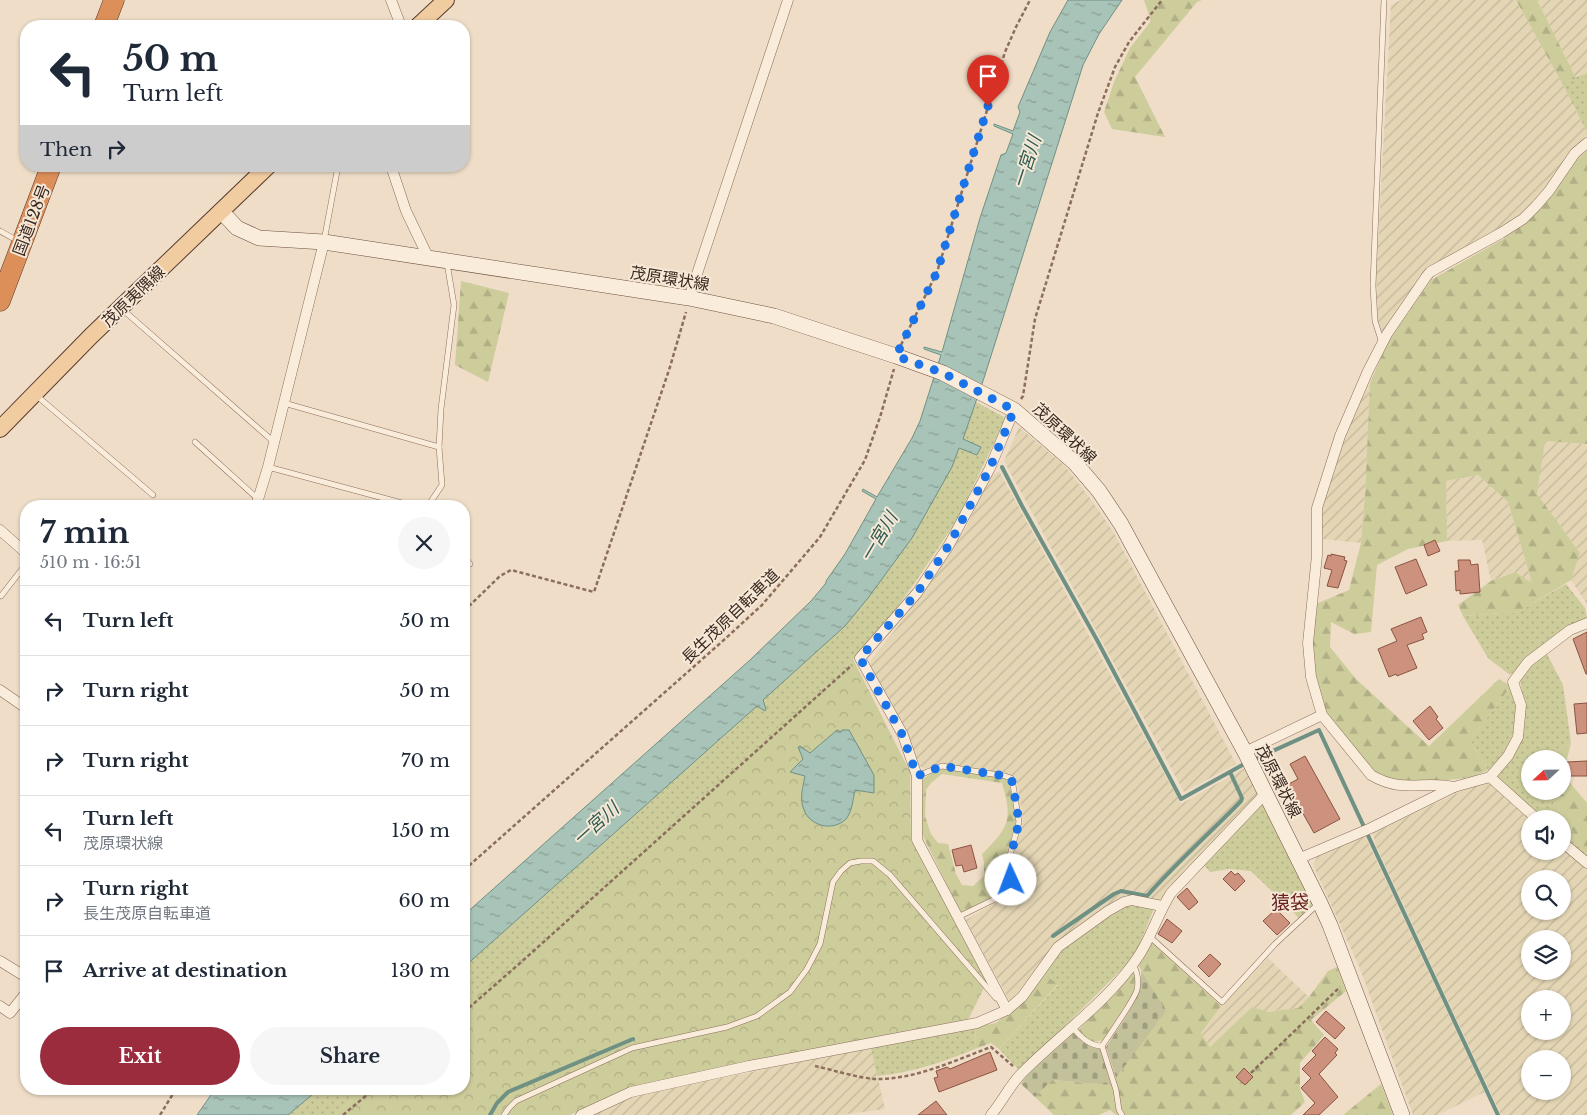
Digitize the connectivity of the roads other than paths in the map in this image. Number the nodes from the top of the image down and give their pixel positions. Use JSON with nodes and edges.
{"nodes":[{"id":1,"x":114,"y":0,"type":"edge"},
{"id":2,"x":391,"y":0,"type":"edge"},
{"id":3,"x":446,"y":0,"type":"edge"},
{"id":4,"x":788,"y":0,"type":"edge"},
{"id":5,"x":1384,"y":0,"type":"edge"},
{"id":6,"x":106,"y":20,"type":"edge"},
{"id":7,"x":399,"y":20,"type":"edge"},
{"id":8,"x":424,"y":20,"type":"edge"},
{"id":9,"x":1587,"y":144,"type":"edge"},
{"id":10,"x":49,"y":172,"type":"edge"},
{"id":11,"x":262,"y":172,"type":"edge"},
{"id":12,"x":337,"y":172,"type":"edge"},
{"id":13,"x":393,"y":172,"type":"edge"},
{"id":14,"x":221,"y":211,"type":"junction"},
{"id":15,"x":0,"y":231,"type":"edge"},
{"id":16,"x":324,"y":242,"type":"junction"},
{"id":17,"x":22,"y":244,"type":"junction"},
{"id":18,"x":429,"y":259,"type":"junction"},
{"id":19,"x":447,"y":262,"type":"junction"},
{"id":20,"x":689,"y":298,"type":"junction"},
{"id":21,"x":0,"y":301,"type":"edge"},
{"id":22,"x":121,"y":308,"type":"junction"},
{"id":23,"x":1382,"y":344,"type":"junction"},
{"id":24,"x":35,"y":394,"type":"junction"},
{"id":25,"x":284,"y":403,"type":"junction"},
{"id":26,"x":1014,"y":410,"type":"junction"},
{"id":27,"x":0,"y":429,"type":"edge"},
{"id":28,"x":195,"y":442,"type":"dead end"},
{"id":29,"x":274,"y":442,"type":"junction"},
{"id":30,"x":439,"y":447,"type":"junction"},
{"id":31,"x":268,"y":467,"type":"junction"},
{"id":32,"x":153,"y":495,"type":"dead end"},
{"id":33,"x":254,"y":500,"type":"edge"},
{"id":34,"x":258,"y":500,"type":"edge"},
{"id":35,"x":391,"y":500,"type":"edge"},
{"id":36,"x":432,"y":500,"type":"edge"},
{"id":37,"x":0,"y":530,"type":"edge"},
{"id":38,"x":20,"y":547,"type":"edge"},
{"id":39,"x":20,"y":572,"type":"edge"},
{"id":40,"x":1,"y":596,"type":"edge"},
{"id":41,"x":1587,"y":623,"type":"edge"},
{"id":42,"x":0,"y":690,"type":"edge"},
{"id":43,"x":20,"y":704,"type":"edge"},
{"id":44,"x":1322,"y":715,"type":"junction"},
{"id":45,"x":1246,"y":753,"type":"junction"},
{"id":46,"x":917,"y":776,"type":"junction"},
{"id":47,"x":1490,"y":777,"type":"junction"},
{"id":48,"x":1454,"y":787,"type":"junction"},
{"id":49,"x":1266,"y":793,"type":"junction"},
{"id":50,"x":1527,"y":810,"type":"edge"},
{"id":51,"x":1571,"y":850,"type":"edge"},
{"id":52,"x":1298,"y":859,"type":"junction"},
{"id":53,"x":1587,"y":863,"type":"edge"},
{"id":54,"x":1320,"y":902,"type":"junction"},
{"id":55,"x":1162,"y":906,"type":"junction"},
{"id":56,"x":958,"y":917,"type":"junction"},
{"id":57,"x":1149,"y":936,"type":"junction"},
{"id":58,"x":0,"y":961,"type":"edge"},
{"id":59,"x":1133,"y":964,"type":"junction"},
{"id":60,"x":20,"y":973,"type":"edge"},
{"id":61,"x":20,"y":1000,"type":"edge"},
{"id":62,"x":0,"y":1006,"type":"edge"},
{"id":63,"x":1007,"y":1010,"type":"junction"},
{"id":64,"x":1072,"y":1027,"type":"junction"},
{"id":65,"x":1102,"y":1046,"type":"junction"},
{"id":66,"x":504,"y":1115,"type":"edge"},
{"id":67,"x":581,"y":1115,"type":"edge"},
{"id":68,"x":991,"y":1115,"type":"edge"},
{"id":69,"x":1122,"y":1115,"type":"edge"},
{"id":70,"x":1402,"y":1115,"type":"edge"}],
"edges":[{"from":1,"to":6,"type":"highway"},
{"from":2,"to":7,"type":"street"},
{"from":3,"to":8,"type":"main road"},
{"from":4,"to":20,"type":"street"},
{"from":5,"to":23,"type":"lane"},
{"from":9,"to":23,"type":"street"},
{"from":10,"to":17,"type":"highway","name":"国道128号"},
{"from":11,"to":14,"type":"main road","name":"茂原夷隅線"},
{"from":12,"to":16,"type":"lane"},
{"from":13,"to":18,"type":"street"},
{"from":14,"to":16,"type":"main road","name":"茂原環状線"},
{"from":14,"to":22,"type":"main road","name":"茂原夷隅線"},
{"from":15,"to":17,"type":"lane"},
{"from":16,"to":18,"type":"main road","name":"茂原環状線"},
{"from":16,"to":25,"type":"street"},
{"from":17,"to":21,"type":"highway","name":"国道128号"},
{"from":18,"to":19,"type":"main road","name":"茂原環状線"},
{"from":19,"to":20,"type":"main road","name":"茂原環状線"},
{"from":19,"to":30,"type":"lane"},
{"from":20,"to":26,"type":"main road","name":"茂原環状線"},
{"from":22,"to":24,"type":"main road","name":"茂原夷隅線"},
{"from":22,"to":29,"type":"lane"},
{"from":23,"to":44,"type":"street"},
{"from":24,"to":27,"type":"main road","name":"茂原夷隅線"},
{"from":24,"to":32,"type":"lane"},
{"from":25,"to":29,"type":"street"},
{"from":25,"to":30,"type":"lane"},
{"from":26,"to":45,"type":"main road","name":"茂原環状線"},
{"from":26,"to":46,"type":"street"},
{"from":28,"to":33,"type":"lane"},
{"from":29,"to":31,"type":"street"},
{"from":30,"to":36,"type":"lane"},
{"from":31,"to":34,"type":"street"},
{"from":31,"to":35,"type":"lane"},
{"from":37,"to":38,"type":"street"},
{"from":39,"to":40,"type":"lane"},
{"from":41,"to":47,"type":"street"},
{"from":42,"to":43,"type":"street"},
{"from":44,"to":45,"type":"street"},
{"from":44,"to":48,"type":"street"},
{"from":45,"to":49,"type":"main road","name":"茂原環状線"},
{"from":46,"to":56,"type":"street"},
{"from":46,"to":56,"type":"lane"},
{"from":47,"to":48,"type":"street"},
{"from":47,"to":50,"type":"street"},
{"from":48,"to":52,"type":"street"},
{"from":49,"to":52,"type":"main road","name":"茂原環状線"},
{"from":49,"to":55,"type":"street"},
{"from":51,"to":53,"type":"street"},
{"from":52,"to":54,"type":"main road","name":"茂原環状線"},
{"from":54,"to":57,"type":"lane"},
{"from":54,"to":70,"type":"main road","name":"茂原環状線"},
{"from":55,"to":57,"type":"street"},
{"from":55,"to":63,"type":"street"},
{"from":56,"to":63,"type":"street"},
{"from":57,"to":59,"type":"street"},
{"from":58,"to":60,"type":"street"},
{"from":59,"to":64,"type":"street"},
{"from":59,"to":65,"type":"lane"},
{"from":61,"to":62,"type":"street"},
{"from":63,"to":66,"type":"lane"},
{"from":63,"to":67,"type":"street"},
{"from":64,"to":65,"type":"lane"},
{"from":64,"to":68,"type":"street"},
{"from":65,"to":69,"type":"lane"}]}
